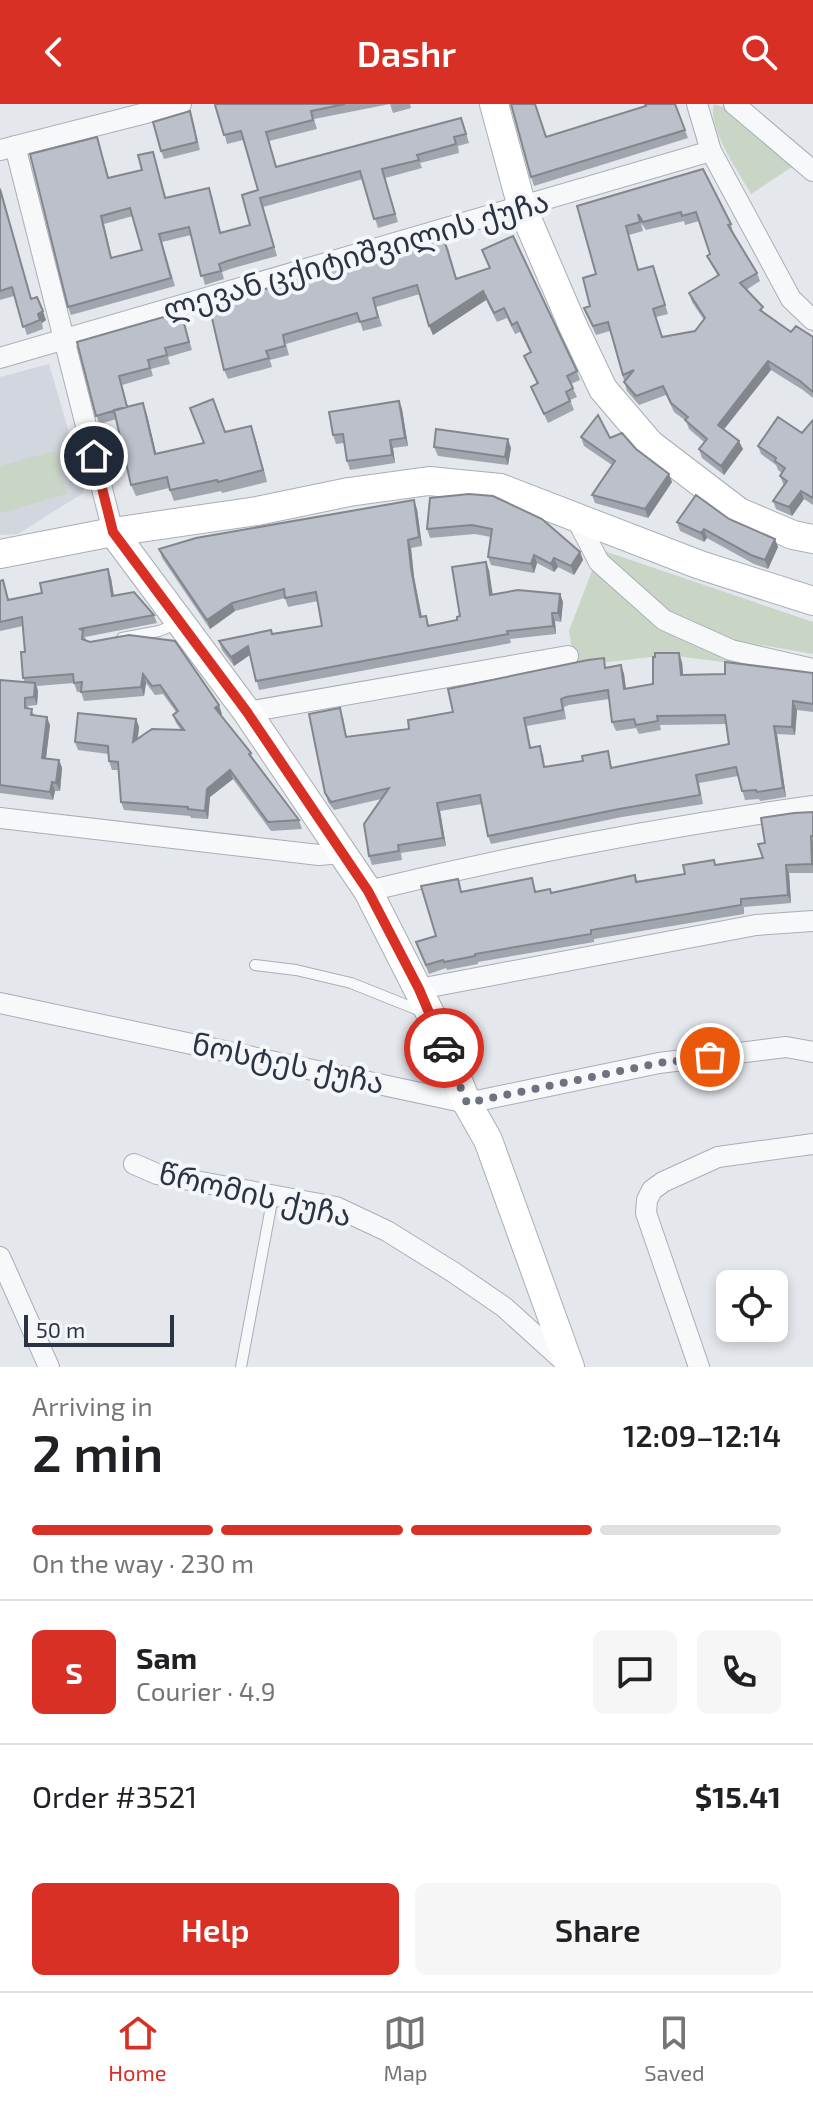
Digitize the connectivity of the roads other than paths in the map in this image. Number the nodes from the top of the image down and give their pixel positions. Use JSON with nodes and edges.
{"nodes":[{"id":1,"x":181,"y":104,"type":"edge"},
{"id":2,"x":494,"y":104,"type":"edge"},
{"id":3,"x":697,"y":104,"type":"edge"},
{"id":4,"x":734,"y":104,"type":"edge"},
{"id":5,"x":5,"y":145,"type":"edge"},
{"id":6,"x":711,"y":151,"type":"junction"},
{"id":7,"x":813,"y":171,"type":"edge"},
{"id":8,"x":522,"y":207,"type":"junction"},
{"id":9,"x":813,"y":320,"type":"edge"},
{"id":10,"x":64,"y":340,"type":"junction"},
{"id":11,"x":0,"y":358,"type":"edge"},
{"id":12,"x":575,"y":516,"type":"junction"},
{"id":13,"x":113,"y":532,"type":"junction"},
{"id":14,"x":813,"y":539,"type":"edge"},
{"id":15,"x":0,"y":554,"type":"edge"},
{"id":16,"x":813,"y":601,"type":"edge"},
{"id":17,"x":180,"y":623,"type":"junction"},
{"id":18,"x":106,"y":641,"type":"edge"},
{"id":19,"x":568,"y":656,"type":"dead end"},
{"id":20,"x":813,"y":669,"type":"edge"},
{"id":21,"x":247,"y":712,"type":"junction"},
{"id":22,"x":813,"y":806,"type":"edge"},
{"id":23,"x":0,"y":818,"type":"edge"},
{"id":24,"x":341,"y":853,"type":"junction"},
{"id":25,"x":368,"y":891,"type":"junction"},
{"id":26,"x":813,"y":921,"type":"edge"},
{"id":27,"x":255,"y":965,"type":"dead end"},
{"id":28,"x":425,"y":1002,"type":"junction"},
{"id":29,"x":0,"y":1003,"type":"edge"},
{"id":30,"x":813,"y":1052,"type":"edge"},
{"id":31,"x":467,"y":1103,"type":"junction"},
{"id":32,"x":813,"y":1144,"type":"edge"},
{"id":33,"x":134,"y":1164,"type":"dead end"},
{"id":34,"x":273,"y":1196,"type":"junction"},
{"id":35,"x":2,"y":1266,"type":"edge"},
{"id":36,"x":49,"y":1367,"type":"edge"},
{"id":37,"x":241,"y":1367,"type":"edge"},
{"id":38,"x":570,"y":1367,"type":"edge"},
{"id":39,"x":699,"y":1367,"type":"edge"}],
"edges":[{"from":1,"to":5,"type":"street"},
{"from":2,"to":8,"type":"street"},
{"from":3,"to":6,"type":"street"},
{"from":4,"to":7,"type":"street"},
{"from":5,"to":10,"type":"street"},
{"from":6,"to":8,"type":"street","name":"ლევან ცქიტიშვილის ქუჩა"},
{"from":6,"to":9,"type":"street"},
{"from":8,"to":10,"type":"street","name":"ლევან ცქიტიშვილის ქუჩა"},
{"from":8,"to":14,"type":"street"},
{"from":10,"to":11,"type":"street","name":"ლევან ცქიტიშვილის ქუჩა"},
{"from":10,"to":13,"type":"street"},
{"from":12,"to":13,"type":"street"},
{"from":12,"to":16,"type":"street"},
{"from":12,"to":20,"type":"street"},
{"from":13,"to":15,"type":"street"},
{"from":13,"to":17,"type":"street"},
{"from":17,"to":18,"type":"lane"},
{"from":17,"to":21,"type":"street"},
{"from":19,"to":21,"type":"street"},
{"from":21,"to":24,"type":"street"},
{"from":22,"to":25,"type":"street"},
{"from":23,"to":24,"type":"street"},
{"from":24,"to":25,"type":"street"},
{"from":25,"to":28,"type":"street"},
{"from":26,"to":28,"type":"street"},
{"from":27,"to":28,"type":"lane"},
{"from":28,"to":31,"type":"street"},
{"from":29,"to":31,"type":"street","name":"ნოსტეს ქუჩა"},
{"from":30,"to":31,"type":"street","name":"ნოსტეს ქუჩა"},
{"from":31,"to":38,"type":"street"},
{"from":32,"to":39,"type":"street"},
{"from":33,"to":34,"type":"street","name":"წრომის ქუჩა"},
{"from":34,"to":37,"type":"lane"},
{"from":34,"to":38,"type":"street","name":"წრომის ქუჩა"},
{"from":35,"to":36,"type":"street"}]}
